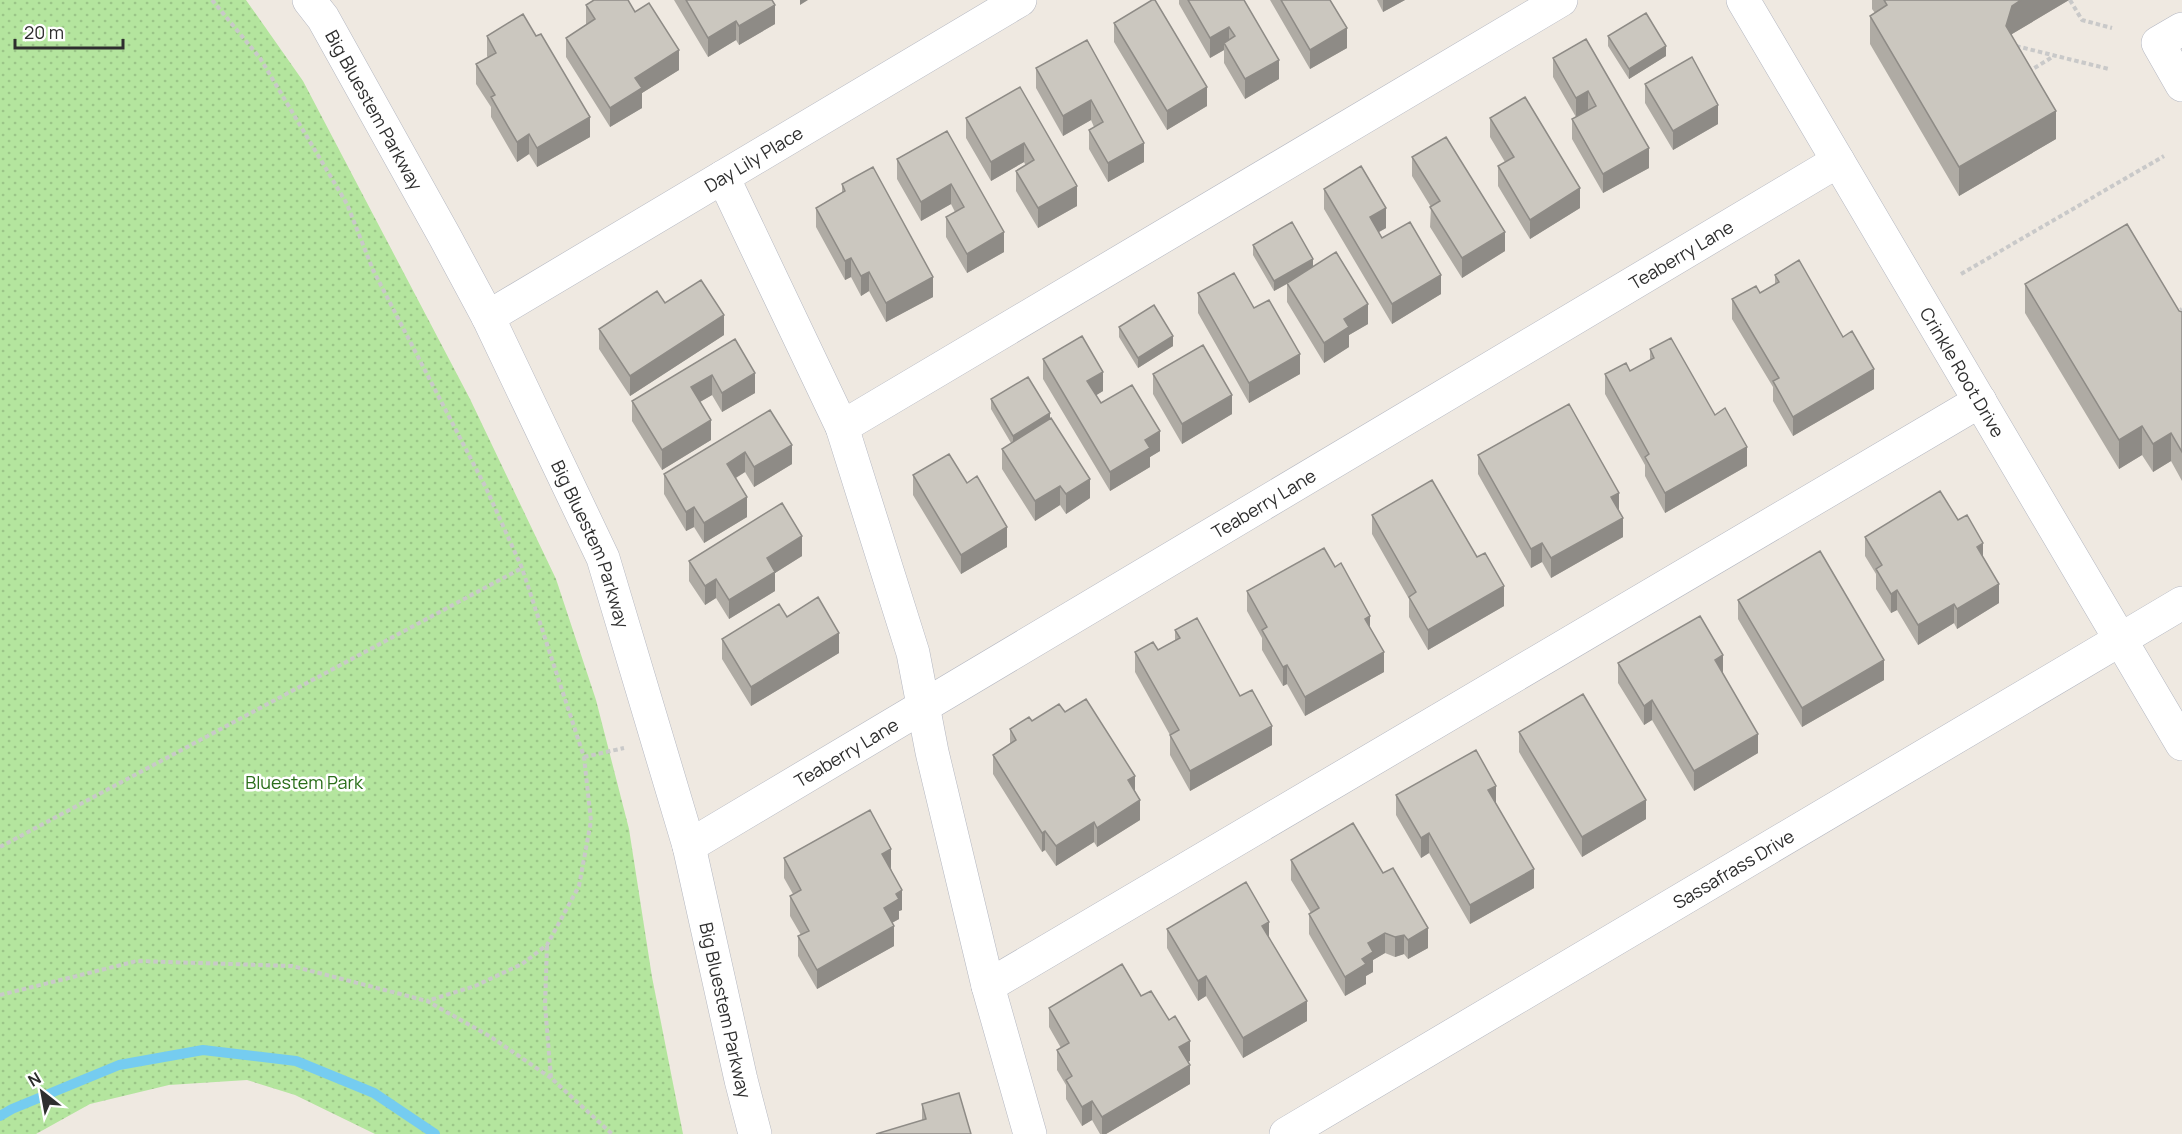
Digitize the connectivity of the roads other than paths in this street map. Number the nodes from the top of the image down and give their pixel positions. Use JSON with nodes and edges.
{"nodes":[{"id":1,"x":309,"y":0,"type":"edge"},
{"id":2,"x":1020,"y":0,"type":"edge"},
{"id":3,"x":1561,"y":0,"type":"edge"},
{"id":4,"x":1743,"y":0,"type":"edge"},
{"id":5,"x":2182,"y":29,"type":"edge"},
{"id":6,"x":2182,"y":85,"type":"edge"},
{"id":7,"x":1838,"y":161,"type":"junction"},
{"id":8,"x":723,"y":177,"type":"junction"},
{"id":9,"x":488,"y":317,"type":"junction"},
{"id":10,"x":1980,"y":401,"type":"junction"},
{"id":11,"x":842,"y":427,"type":"junction"},
{"id":12,"x":2182,"y":603,"type":"edge"},
{"id":13,"x":2120,"y":640,"type":"junction"},
{"id":14,"x":924,"y":705,"type":"junction"},
{"id":15,"x":2182,"y":744,"type":"edge"},
{"id":16,"x":688,"y":846,"type":"junction"},
{"id":17,"x":988,"y":986,"type":"junction"},
{"id":18,"x":755,"y":1134,"type":"edge"},
{"id":19,"x":1030,"y":1134,"type":"edge"},
{"id":20,"x":1286,"y":1134,"type":"edge"}],
"edges":[{"from":1,"to":9,"type":"street","name":"Big Bluestem Parkway"},
{"from":2,"to":8,"type":"street","name":"Day Lily Place"},
{"from":3,"to":11,"type":"street"},
{"from":4,"to":7,"type":"street","name":"Crinkle Root Drive"},
{"from":5,"to":6,"type":"street"},
{"from":7,"to":10,"type":"street","name":"Crinkle Root Drive"},
{"from":7,"to":14,"type":"street","name":"Teaberry Lane"},
{"from":8,"to":9,"type":"street","name":"Day Lily Place"},
{"from":8,"to":11,"type":"street"},
{"from":9,"to":16,"type":"street","name":"Big Bluestem Parkway"},
{"from":10,"to":13,"type":"street","name":"Crinkle Root Drive"},
{"from":10,"to":17,"type":"street"},
{"from":11,"to":14,"type":"street"},
{"from":12,"to":13,"type":"street","name":"Sassafrass Drive"},
{"from":13,"to":15,"type":"street","name":"Crinkle Root Drive"},
{"from":13,"to":20,"type":"street","name":"Sassafrass Drive"},
{"from":14,"to":16,"type":"street","name":"Teaberry Lane"},
{"from":14,"to":17,"type":"street"},
{"from":16,"to":18,"type":"street","name":"Big Bluestem Parkway"},
{"from":17,"to":19,"type":"street"}]}
